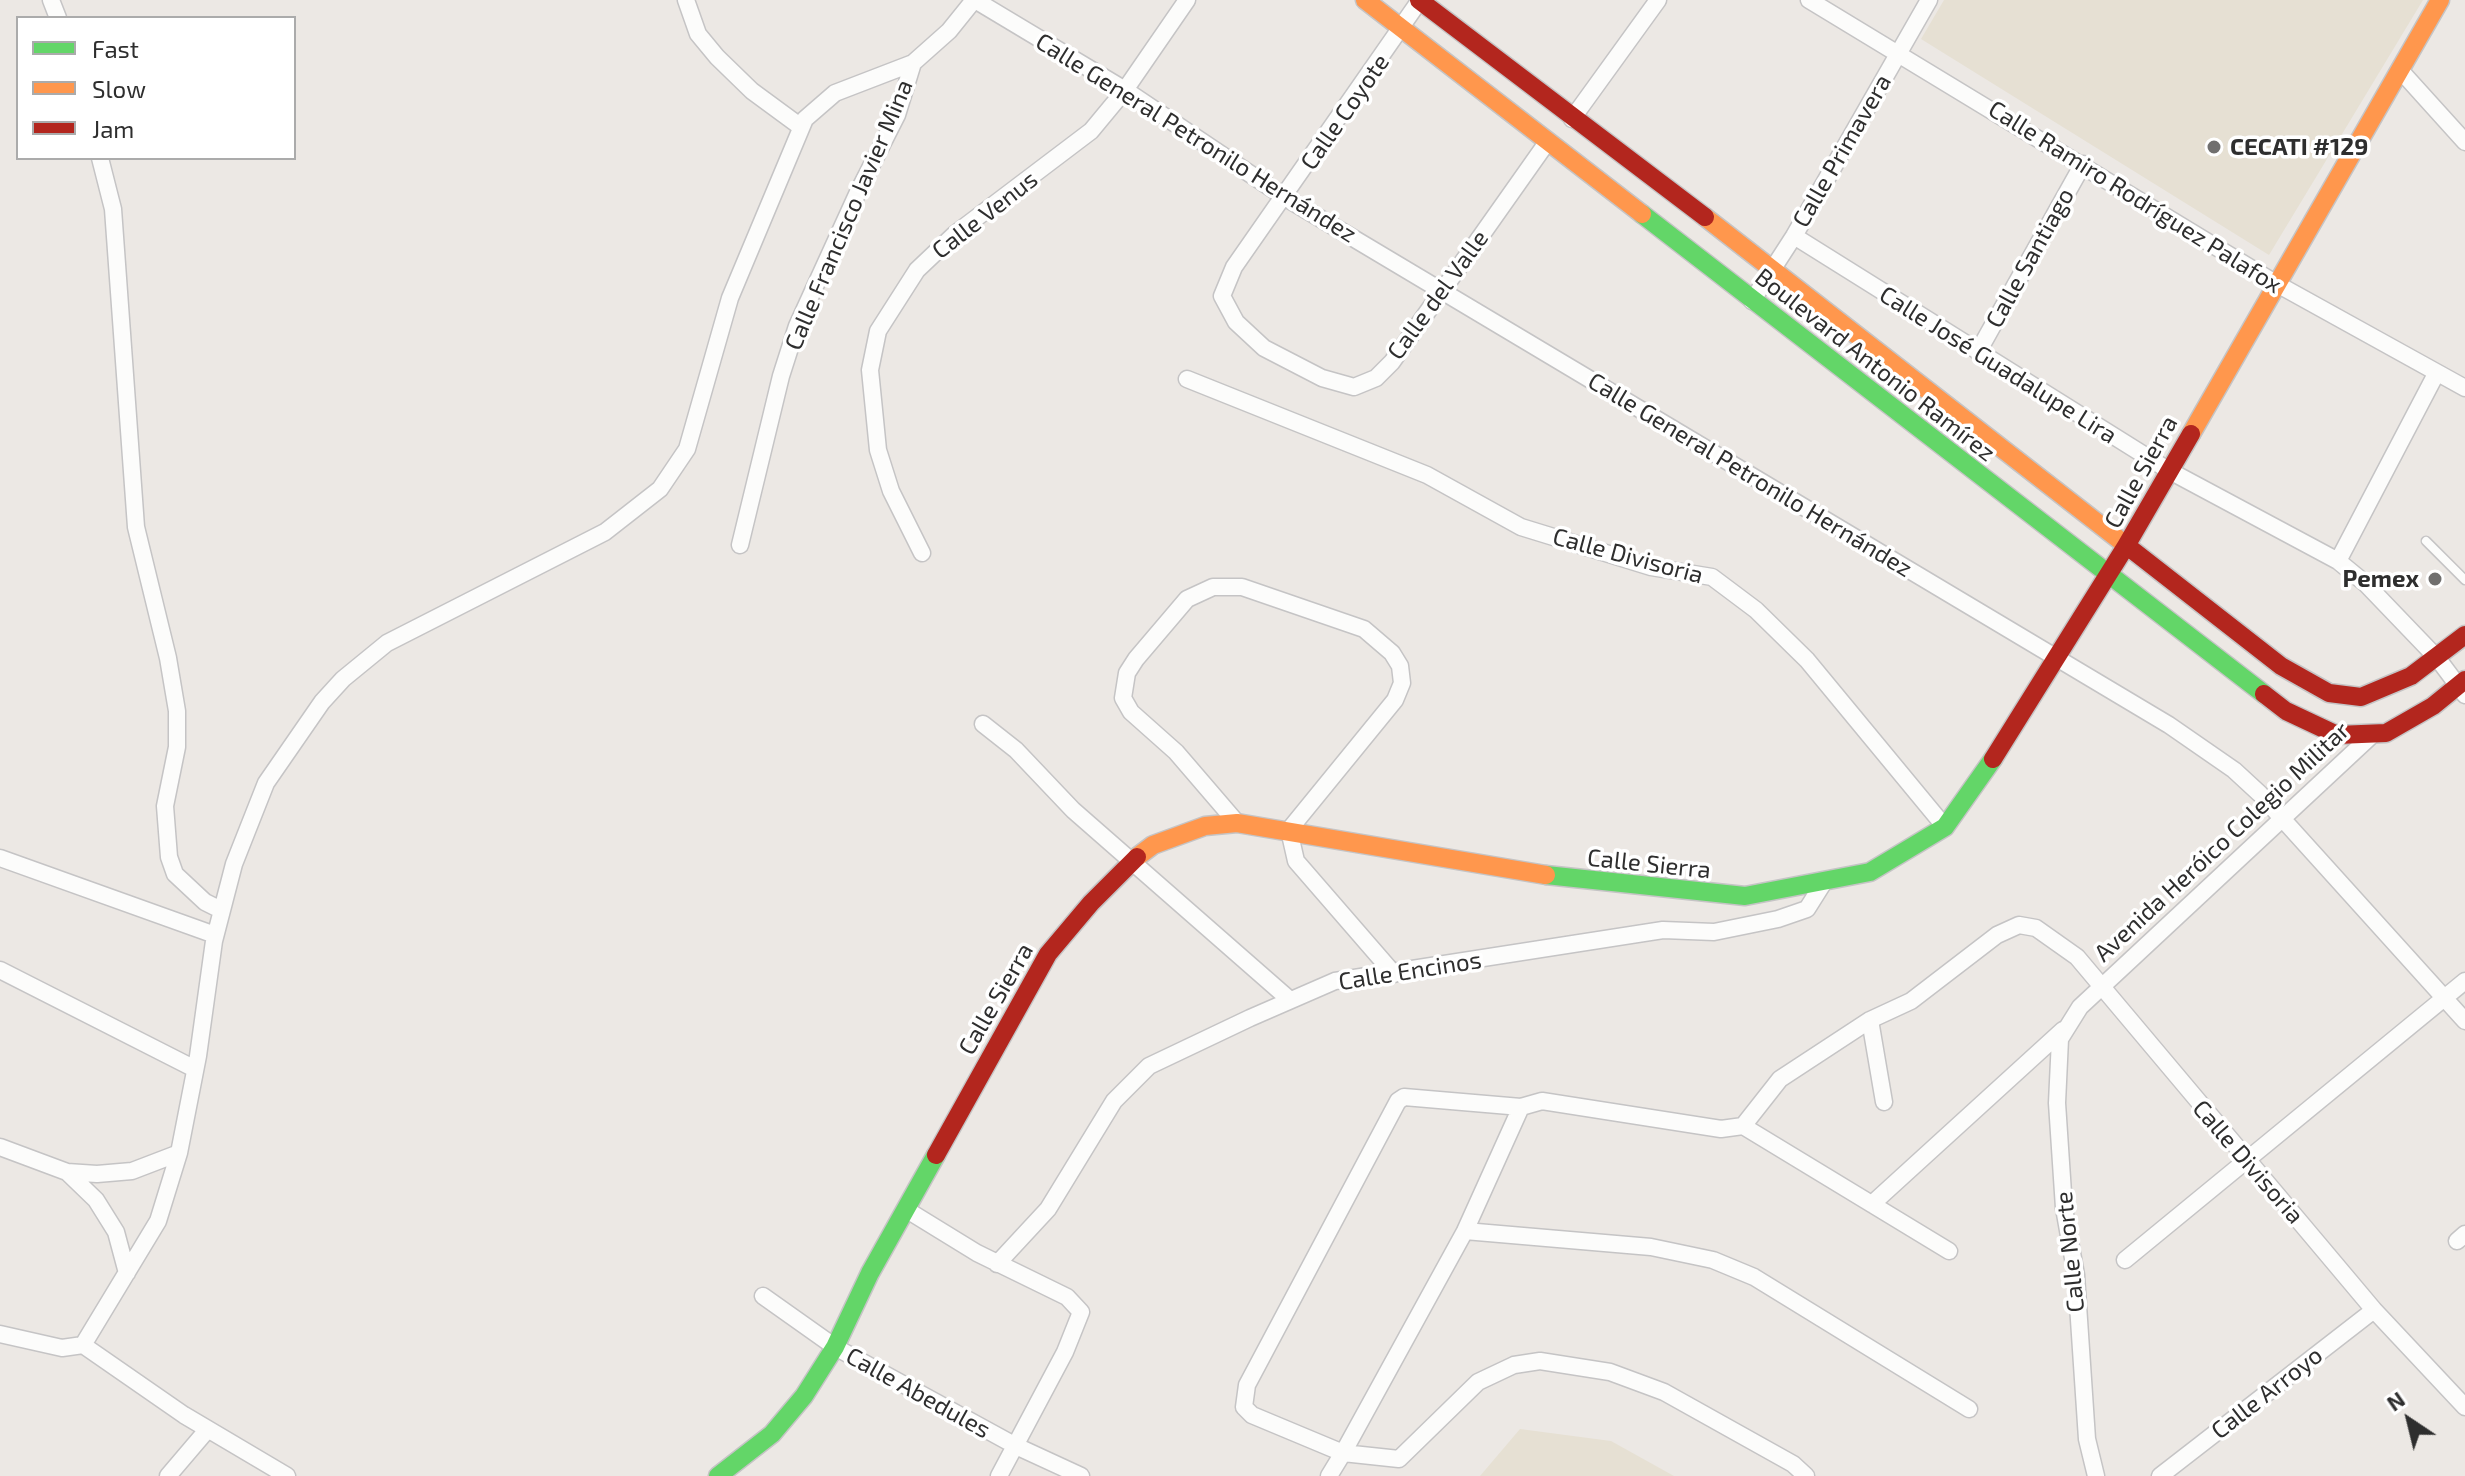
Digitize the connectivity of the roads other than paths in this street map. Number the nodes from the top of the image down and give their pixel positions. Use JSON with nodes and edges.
{"nodes":[{"id":1,"x":686,"y":0,"type":"edge"},
{"id":2,"x":975,"y":0,"type":"edge"},
{"id":3,"x":1187,"y":0,"type":"edge"},
{"id":4,"x":1365,"y":0,"type":"edge"},
{"id":5,"x":1420,"y":0,"type":"edge"},
{"id":6,"x":1658,"y":0,"type":"edge"},
{"id":7,"x":1809,"y":0,"type":"edge"},
{"id":8,"x":1929,"y":0,"type":"edge"},
{"id":9,"x":2440,"y":0,"type":"edge"},
{"id":10,"x":1402,"y":29,"type":"junction"},
{"id":11,"x":1899,"y":52,"type":"junction"},
{"id":12,"x":913,"y":63,"type":"junction"},
{"id":13,"x":2400,"y":70,"type":"junction"},
{"id":14,"x":1125,"y":90,"type":"junction"},
{"id":15,"x":1572,"y":119,"type":"junction"},
{"id":16,"x":801,"y":127,"type":"junction"},
{"id":17,"x":1548,"y":141,"type":"junction"},
{"id":18,"x":2465,"y":142,"type":"edge"},
{"id":19,"x":101,"y":160,"type":"edge"},
{"id":20,"x":2083,"y":164,"type":"junction"},
{"id":21,"x":1286,"y":198,"type":"junction"},
{"id":22,"x":1794,"y":236,"type":"junction"},
{"id":23,"x":1772,"y":268,"type":"junction"},
{"id":24,"x":2277,"y":284,"type":"junction"},
{"id":25,"x":1441,"y":291,"type":"junction"},
{"id":26,"x":1752,"y":301,"type":"junction"},
{"id":27,"x":1225,"y":305,"type":"joint"},
{"id":28,"x":1978,"y":352,"type":"junction"},
{"id":29,"x":2436,"y":374,"type":"junction"},
{"id":30,"x":1187,"y":379,"type":"dead end"},
{"id":31,"x":2465,"y":388,"type":"edge"},
{"id":32,"x":2168,"y":470,"type":"junction"},
{"id":33,"x":2426,"y":541,"type":"dead end"},
{"id":34,"x":740,"y":545,"type":"dead end"},
{"id":35,"x":2126,"y":546,"type":"junction"},
{"id":36,"x":922,"y":553,"type":"dead end"},
{"id":37,"x":2338,"y":561,"type":"junction"},
{"id":38,"x":2107,"y":574,"type":"junction"},
{"id":39,"x":2465,"y":580,"type":"edge"},
{"id":40,"x":2465,"y":635,"type":"edge"},
{"id":41,"x":2055,"y":657,"type":"junction"},
{"id":42,"x":2438,"y":659,"type":"junction"},
{"id":43,"x":2463,"y":688,"type":"edge"},
{"id":44,"x":983,"y":724,"type":"dead end"},
{"id":45,"x":2371,"y":736,"type":"junction"},
{"id":46,"x":2283,"y":820,"type":"junction"},
{"id":47,"x":1237,"y":823,"type":"junction"},
{"id":48,"x":1945,"y":827,"type":"junction"},
{"id":49,"x":1289,"y":830,"type":"junction"},
{"id":50,"x":0,"y":858,"type":"edge"},
{"id":51,"x":1132,"y":861,"type":"junction"},
{"id":52,"x":1824,"y":882,"type":"junction"},
{"id":53,"x":221,"y":910,"type":"junction"},
{"id":54,"x":215,"y":935,"type":"junction"},
{"id":55,"x":0,"y":970,"type":"edge"},
{"id":56,"x":1394,"y":974,"type":"junction"},
{"id":57,"x":2465,"y":981,"type":"edge"},
{"id":58,"x":2101,"y":987,"type":"junction"},
{"id":59,"x":2445,"y":998,"type":"junction"},
{"id":60,"x":1290,"y":1000,"type":"junction"},
{"id":61,"x":1870,"y":1020,"type":"junction"},
{"id":62,"x":2465,"y":1021,"type":"edge"},
{"id":63,"x":2065,"y":1029,"type":"junction"},
{"id":64,"x":195,"y":1069,"type":"junction"},
{"id":65,"x":1884,"y":1102,"type":"dead end"},
{"id":66,"x":1521,"y":1107,"type":"junction"},
{"id":67,"x":1743,"y":1126,"type":"junction"},
{"id":68,"x":0,"y":1147,"type":"edge"},
{"id":69,"x":179,"y":1153,"type":"junction"},
{"id":70,"x":2247,"y":1159,"type":"junction"},
{"id":71,"x":67,"y":1172,"type":"junction"},
{"id":72,"x":1872,"y":1204,"type":"junction"},
{"id":73,"x":907,"y":1210,"type":"junction"},
{"id":74,"x":1465,"y":1231,"type":"junction"},
{"id":75,"x":1949,"y":1251,"type":"dead end"},
{"id":76,"x":2125,"y":1260,"type":"dead end"},
{"id":77,"x":997,"y":1264,"type":"junction"},
{"id":78,"x":127,"y":1273,"type":"junction"},
{"id":79,"x":763,"y":1296,"type":"dead end"},
{"id":80,"x":2374,"y":1310,"type":"junction"},
{"id":81,"x":0,"y":1334,"type":"edge"},
{"id":82,"x":83,"y":1345,"type":"junction"},
{"id":83,"x":835,"y":1347,"type":"junction"},
{"id":84,"x":2465,"y":1407,"type":"edge"},
{"id":85,"x":1969,"y":1409,"type":"dead end"},
{"id":86,"x":208,"y":1429,"type":"junction"},
{"id":87,"x":1016,"y":1446,"type":"junction"},
{"id":88,"x":1343,"y":1453,"type":"junction"},
{"id":89,"x":168,"y":1476,"type":"edge"},
{"id":90,"x":287,"y":1476,"type":"edge"},
{"id":91,"x":718,"y":1476,"type":"edge"},
{"id":92,"x":999,"y":1476,"type":"edge"},
{"id":93,"x":1081,"y":1476,"type":"edge"},
{"id":94,"x":1329,"y":1476,"type":"edge"},
{"id":95,"x":1806,"y":1476,"type":"edge"},
{"id":96,"x":2096,"y":1476,"type":"edge"},
{"id":97,"x":2160,"y":1476,"type":"edge"}],
"edges":[{"from":1,"to":16,"type":"street"},
{"from":2,"to":12,"type":"street","name":"Calle Francisco Javier Mina"},
{"from":2,"to":14,"type":"street","name":"Calle General Petronilo Hernández"},
{"from":3,"to":14,"type":"street","name":"Calle Venus"},
{"from":4,"to":10,"type":"main road","name":"Boulevard Antonio Ramírez"},
{"from":5,"to":10,"type":"street","name":"Calle Coyote"},
{"from":5,"to":15,"type":"main road","name":"Boulevard Antonio Ramírez"},
{"from":6,"to":15,"type":"street"},
{"from":7,"to":11,"type":"street","name":"Calle Ramiro Rodríguez Palafox"},
{"from":8,"to":11,"type":"street","name":"Calle Primavera"},
{"from":9,"to":13,"type":"main road","name":"Calle Sierra"},
{"from":10,"to":17,"type":"main road","name":"Boulevard Antonio Ramírez"},
{"from":10,"to":21,"type":"street","name":"Calle Coyote"},
{"from":11,"to":20,"type":"street","name":"Calle Ramiro Rodríguez Palafox"},
{"from":11,"to":22,"type":"street","name":"Calle Primavera"},
{"from":12,"to":16,"type":"street"},
{"from":12,"to":34,"type":"street","name":"Calle Francisco Javier Mina"},
{"from":13,"to":18,"type":"street"},
{"from":13,"to":24,"type":"main road","name":"Calle Sierra"},
{"from":14,"to":21,"type":"street","name":"Calle General Petronilo Hernández"},
{"from":14,"to":36,"type":"street","name":"Calle Venus"},
{"from":15,"to":23,"type":"main road","name":"Boulevard Antonio Ramírez"},
{"from":16,"to":53,"type":"street"},
{"from":17,"to":25,"type":"street","name":"Calle del Valle"},
{"from":17,"to":26,"type":"main road","name":"Boulevard Antonio Ramírez"},
{"from":19,"to":53,"type":"street"},
{"from":20,"to":24,"type":"street","name":"Calle Ramiro Rodríguez Palafox"},
{"from":20,"to":28,"type":"street","name":"Calle Santiago"},
{"from":21,"to":25,"type":"street","name":"Calle General Petronilo Hernández"},
{"from":21,"to":27,"type":"street","name":"Calle Coyote"},
{"from":22,"to":23,"type":"street","name":"Calle Primavera"},
{"from":22,"to":28,"type":"street","name":"Calle José Guadalupe Lira"},
{"from":23,"to":26,"type":"street","name":"Calle Primavera"},
{"from":23,"to":35,"type":"main road","name":"Boulevard Antonio Ramírez"},
{"from":24,"to":29,"type":"street","name":"Calle Ramiro Rodríguez Palafox"},
{"from":24,"to":32,"type":"main road","name":"Calle Sierra"},
{"from":25,"to":27,"type":"street","name":"Calle del Valle"},
{"from":25,"to":41,"type":"street","name":"Calle General Petronilo Hernández"},
{"from":26,"to":38,"type":"main road","name":"Boulevard Antonio Ramírez"},
{"from":28,"to":32,"type":"street","name":"Calle José Guadalupe Lira"},
{"from":29,"to":31,"type":"street","name":"Calle Ramiro Rodríguez Palafox"},
{"from":29,"to":37,"type":"street"},
{"from":30,"to":48,"type":"street","name":"Calle Divisoria"},
{"from":32,"to":35,"type":"main road","name":"Calle Sierra"},
{"from":32,"to":37,"type":"street","name":"Calle José Guadalupe Lira"},
{"from":33,"to":39,"type":"lane"},
{"from":35,"to":38,"type":"main road","name":"Calle Sierra"},
{"from":35,"to":42,"type":"main road","name":"Boulevard Antonio Ramírez"},
{"from":37,"to":42,"type":"street","name":"Calle José Guadalupe Lira"},
{"from":38,"to":41,"type":"main road","name":"Calle Sierra"},
{"from":38,"to":45,"type":"main road","name":"Boulevard Antonio Ramírez"},
{"from":40,"to":42,"type":"main road"},
{"from":41,"to":46,"type":"street","name":"Calle General Petronilo Hernández"},
{"from":41,"to":48,"type":"main road","name":"Calle Sierra"},
{"from":42,"to":43,"type":"street","name":"Calle José Guadalupe Lira"},
{"from":43,"to":45,"type":"main road","name":"Avenida Heróico Colegio Militar"},
{"from":44,"to":51,"type":"street"},
{"from":45,"to":46,"type":"street","name":"Avenida Heróico Colegio Militar"},
{"from":46,"to":58,"type":"street","name":"Avenida Heróico Colegio Militar"},
{"from":46,"to":59,"type":"street","name":"Calle General Petronilo Hernández"},
{"from":47,"to":49,"type":"main road","name":"Calle Sierra"},
{"from":47,"to":49,"type":"street"},
{"from":47,"to":51,"type":"main road","name":"Calle Sierra"},
{"from":48,"to":52,"type":"main road","name":"Calle Sierra"},
{"from":49,"to":52,"type":"main road","name":"Calle Sierra"},
{"from":49,"to":56,"type":"street"},
{"from":50,"to":54,"type":"street"},
{"from":51,"to":60,"type":"street"},
{"from":51,"to":73,"type":"main road","name":"Calle Sierra"},
{"from":52,"to":56,"type":"street","name":"Calle Encinos"},
{"from":53,"to":54,"type":"street"},
{"from":54,"to":64,"type":"street"},
{"from":55,"to":64,"type":"street"},
{"from":56,"to":60,"type":"street","name":"Calle Encinos"},
{"from":57,"to":59,"type":"street"},
{"from":58,"to":61,"type":"street","name":"Calle Divisoria"},
{"from":58,"to":63,"type":"street","name":"Avenida Heróico Colegio Militar"},
{"from":58,"to":70,"type":"street","name":"Calle Divisoria"},
{"from":59,"to":62,"type":"street","name":"Calle General Petronilo Hernández"},
{"from":59,"to":70,"type":"street"},
{"from":60,"to":77,"type":"street","name":"Calle Encinos"},
{"from":61,"to":65,"type":"street"},
{"from":61,"to":67,"type":"street"},
{"from":63,"to":72,"type":"street","name":"Avenida Heróico Colegio Militar"},
{"from":63,"to":96,"type":"street","name":"Calle Norte"},
{"from":64,"to":69,"type":"street"},
{"from":66,"to":67,"type":"street"},
{"from":66,"to":74,"type":"street"},
{"from":66,"to":88,"type":"street"},
{"from":67,"to":72,"type":"street"},
{"from":68,"to":71,"type":"street"},
{"from":69,"to":71,"type":"street"},
{"from":69,"to":78,"type":"street"},
{"from":70,"to":76,"type":"street"},
{"from":70,"to":80,"type":"street","name":"Calle Divisoria"},
{"from":71,"to":78,"type":"street"},
{"from":72,"to":75,"type":"street"},
{"from":73,"to":77,"type":"street"},
{"from":73,"to":83,"type":"main road","name":"Calle Sierra"},
{"from":74,"to":85,"type":"street"},
{"from":74,"to":88,"type":"street"},
{"from":77,"to":87,"type":"street"},
{"from":78,"to":82,"type":"street"},
{"from":79,"to":83,"type":"street","name":"Calle Abedules"},
{"from":80,"to":84,"type":"street","name":"Calle Divisoria"},
{"from":80,"to":97,"type":"street","name":"Calle Arroyo"},
{"from":81,"to":82,"type":"street"},
{"from":82,"to":86,"type":"street"},
{"from":83,"to":87,"type":"street","name":"Calle Abedules"},
{"from":83,"to":91,"type":"main road","name":"Calle Sierra"},
{"from":86,"to":89,"type":"street"},
{"from":86,"to":90,"type":"street"},
{"from":87,"to":92,"type":"street"},
{"from":87,"to":93,"type":"street","name":"Calle Abedules"},
{"from":88,"to":94,"type":"street"},
{"from":88,"to":95,"type":"street"}]}
